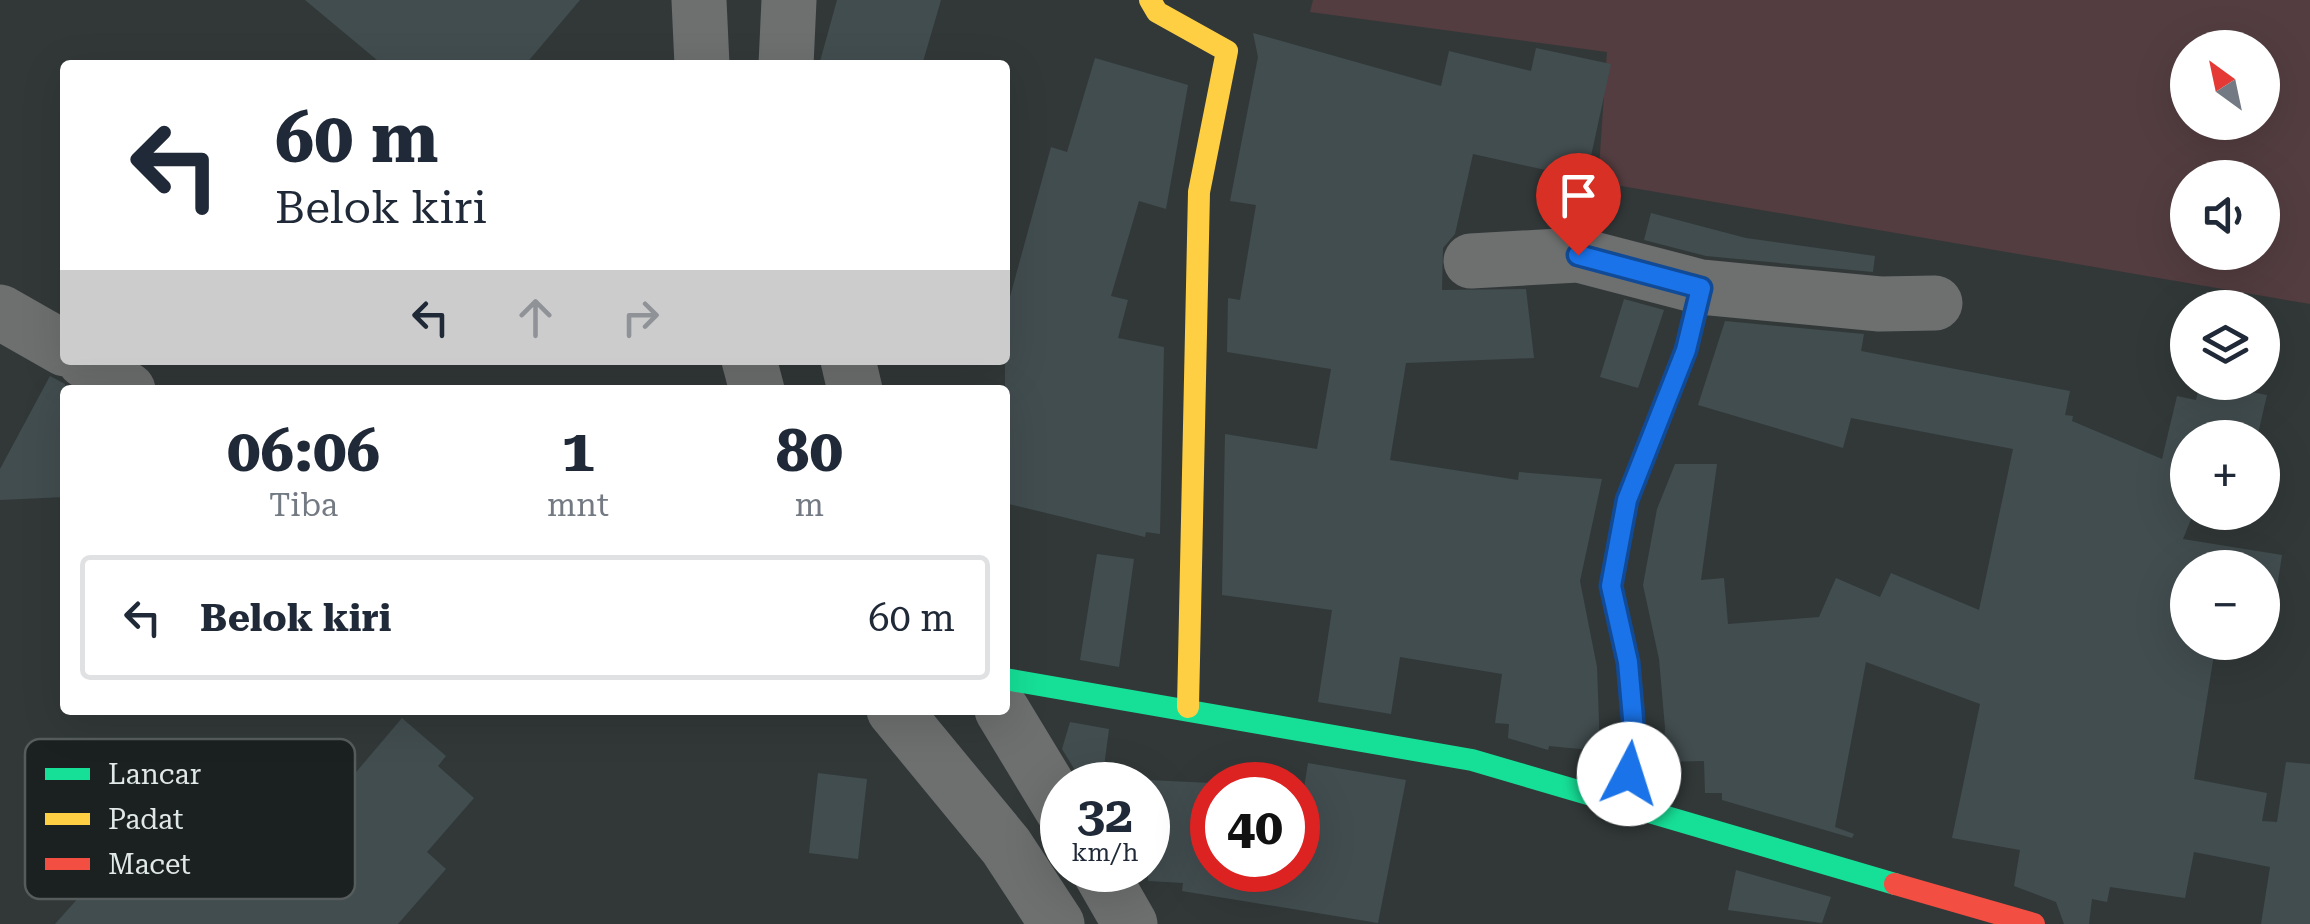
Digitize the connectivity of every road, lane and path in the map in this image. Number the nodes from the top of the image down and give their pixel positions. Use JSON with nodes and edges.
{"nodes":[{"id":1,"x":698,"y":0,"type":"edge"},
{"id":2,"x":789,"y":0,"type":"edge"},
{"id":3,"x":1150,"y":0,"type":"edge"},
{"id":4,"x":702,"y":60,"type":"edge"},
{"id":5,"x":786,"y":60,"type":"edge"},
{"id":6,"x":1471,"y":261,"type":"dead end"},
{"id":7,"x":1701,"y":288,"type":"junction"},
{"id":8,"x":1935,"y":303,"type":"dead end"},
{"id":9,"x":0,"y":312,"type":"edge"},
{"id":10,"x":60,"y":346,"type":"edge"},
{"id":11,"x":91,"y":365,"type":"edge"},
{"id":12,"x":121,"y":385,"type":"edge"},
{"id":13,"x":1010,"y":680,"type":"edge"},
{"id":14,"x":1188,"y":708,"type":"junction"},
{"id":15,"x":897,"y":715,"type":"edge"},
{"id":16,"x":1005,"y":715,"type":"edge"},
{"id":17,"x":1040,"y":773,"type":"edge"},
{"id":18,"x":1626,"y":803,"type":"junction"},
{"id":19,"x":1112,"y":892,"type":"edge"},
{"id":20,"x":1057,"y":924,"type":"edge"},
{"id":21,"x":1130,"y":924,"type":"edge"},
{"id":22,"x":2034,"y":924,"type":"edge"}],
"edges":[{"from":1,"to":4,"type":"street"},
{"from":2,"to":5,"type":"street"},
{"from":3,"to":14,"type":"street"},
{"from":6,"to":7,"type":"street"},
{"from":7,"to":8,"type":"street"},
{"from":7,"to":18,"type":"street"},
{"from":9,"to":10,"type":"street"},
{"from":11,"to":12,"type":"street"},
{"from":13,"to":14,"type":"street"},
{"from":14,"to":18,"type":"street"},
{"from":15,"to":20,"type":"street"},
{"from":16,"to":17,"type":"street"},
{"from":18,"to":22,"type":"street"},
{"from":19,"to":21,"type":"street"}]}
